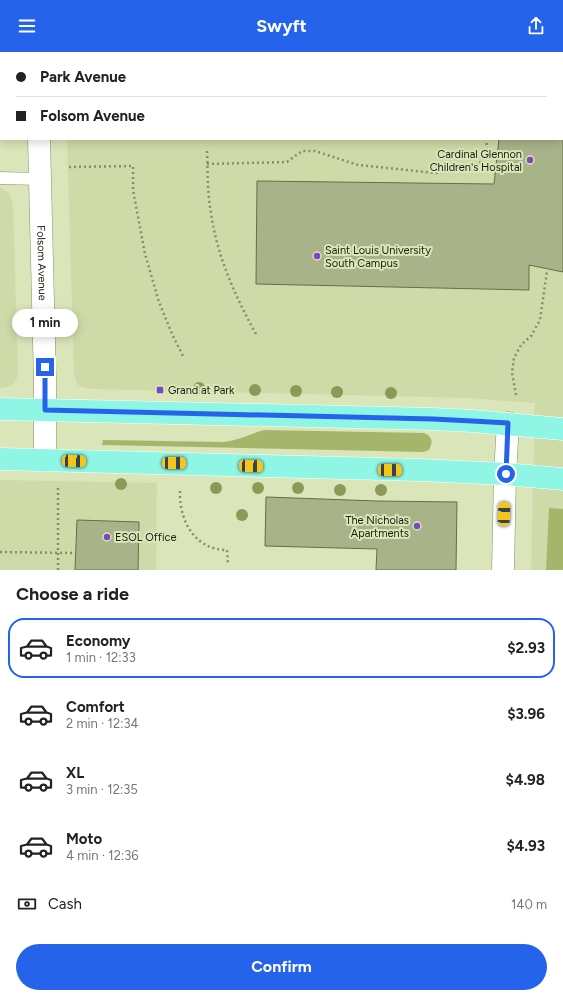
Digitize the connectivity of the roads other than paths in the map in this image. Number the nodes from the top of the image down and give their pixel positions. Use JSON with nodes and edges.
{"nodes":[{"id":1,"x":39,"y":140,"type":"edge"},
{"id":2,"x":0,"y":178,"type":"edge"},
{"id":3,"x":40,"y":179,"type":"junction"},
{"id":4,"x":0,"y":409,"type":"edge"},
{"id":5,"x":45,"y":410,"type":"junction"},
{"id":6,"x":508,"y":423,"type":"junction"},
{"id":7,"x":563,"y":429,"type":"edge"},
{"id":8,"x":0,"y":459,"type":"edge"},
{"id":9,"x":45,"y":460,"type":"junction"},
{"id":10,"x":506,"y":474,"type":"junction"},
{"id":11,"x":563,"y":479,"type":"edge"},
{"id":12,"x":502,"y":570,"type":"edge"}],
"edges":[{"from":1,"to":3,"type":"street","name":"Folsom Avenue"},
{"from":2,"to":3,"type":"lane"},
{"from":3,"to":5,"type":"street","name":"Folsom Avenue"},
{"from":4,"to":5,"type":"main road"},
{"from":5,"to":6,"type":"main road"},
{"from":5,"to":9,"type":"street","name":"Folsom Avenue"},
{"from":6,"to":7,"type":"main road"},
{"from":6,"to":10,"type":"street"},
{"from":8,"to":9,"type":"main road"},
{"from":9,"to":10,"type":"main road"},
{"from":10,"to":11,"type":"main road"},
{"from":10,"to":12,"type":"street"}]}
